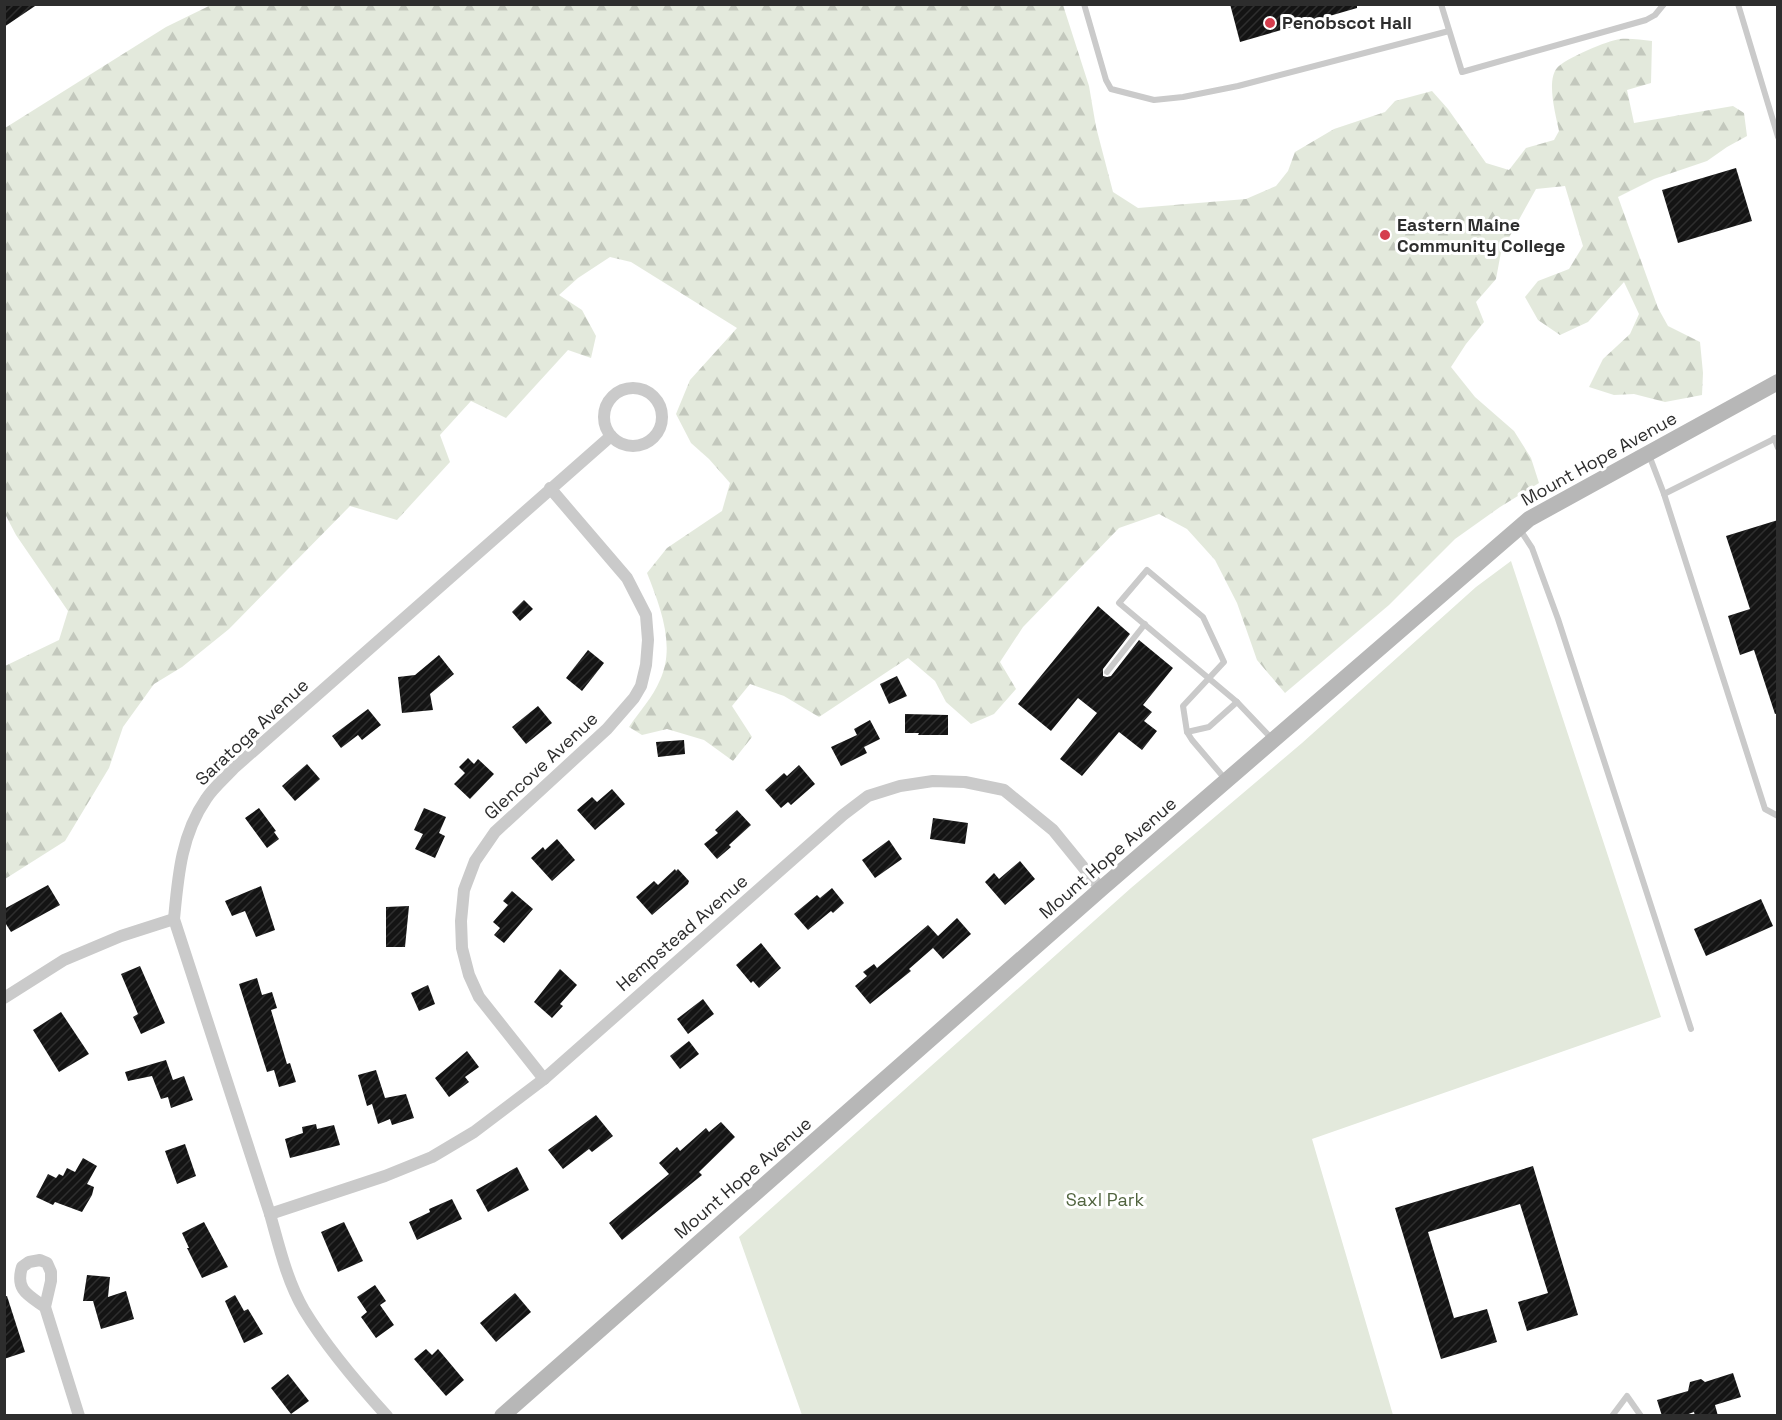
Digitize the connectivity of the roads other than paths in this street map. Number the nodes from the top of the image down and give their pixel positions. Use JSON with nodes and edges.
{"nodes":[{"id":1,"x":1084,"y":4,"type":"edge"},
{"id":2,"x":1441,"y":4,"type":"edge"},
{"id":3,"x":1664,"y":4,"type":"edge"},
{"id":4,"x":1738,"y":4,"type":"edge"},
{"id":5,"x":1449,"y":31,"type":"junction"},
{"id":6,"x":1778,"y":136,"type":"edge"},
{"id":7,"x":1778,"y":382,"type":"edge"},
{"id":8,"x":611,"y":436,"type":"junction"},
{"id":9,"x":1776,"y":438,"type":"edge"},
{"id":10,"x":1778,"y":448,"type":"edge"},
{"id":11,"x":1649,"y":453,"type":"junction"},
{"id":12,"x":550,"y":488,"type":"junction"},
{"id":13,"x":1664,"y":494,"type":"junction"},
{"id":14,"x":1519,"y":528,"type":"junction"},
{"id":15,"x":1145,"y":624,"type":"junction"},
{"id":16,"x":1107,"y":672,"type":"dead end"},
{"id":17,"x":1210,"y":677,"type":"junction"},
{"id":18,"x":1237,"y":702,"type":"junction"},
{"id":19,"x":1187,"y":732,"type":"junction"},
{"id":20,"x":1273,"y":741,"type":"junction"},
{"id":21,"x":1227,"y":781,"type":"junction"},
{"id":22,"x":1778,"y":816,"type":"edge"},
{"id":23,"x":1101,"y":889,"type":"junction"},
{"id":24,"x":174,"y":919,"type":"junction"},
{"id":25,"x":4,"y":998,"type":"edge"},
{"id":26,"x":1691,"y":1029,"type":"dead end"},
{"id":27,"x":544,"y":1079,"type":"junction"},
{"id":28,"x":270,"y":1214,"type":"junction"},
{"id":29,"x":45,"y":1307,"type":"dead end"},
{"id":30,"x":80,"y":1416,"type":"edge"},
{"id":31,"x":387,"y":1416,"type":"edge"},
{"id":32,"x":502,"y":1416,"type":"edge"},
{"id":33,"x":1612,"y":1416,"type":"edge"},
{"id":34,"x":1641,"y":1416,"type":"edge"}],
"edges":[{"from":1,"to":5,"type":"lane"},
{"from":2,"to":5,"type":"lane"},
{"from":3,"to":5,"type":"lane"},
{"from":4,"to":6,"type":"lane"},
{"from":7,"to":11,"type":"street","name":"Mount Hope Avenue"},
{"from":8,"to":8,"type":"street"},
{"from":8,"to":12,"type":"street","name":"Saratoga Avenue"},
{"from":9,"to":10,"type":"lane"},
{"from":9,"to":13,"type":"lane"},
{"from":11,"to":13,"type":"lane"},
{"from":11,"to":14,"type":"street","name":"Mount Hope Avenue"},
{"from":12,"to":24,"type":"street","name":"Saratoga Avenue"},
{"from":12,"to":27,"type":"street","name":"Glencove Avenue"},
{"from":13,"to":22,"type":"lane"},
{"from":14,"to":20,"type":"street","name":"Mount Hope Avenue"},
{"from":14,"to":26,"type":"lane"},
{"from":15,"to":16,"type":"lane"},
{"from":15,"to":17,"type":"lane"},
{"from":15,"to":17,"type":"lane"},
{"from":17,"to":18,"type":"lane"},
{"from":17,"to":19,"type":"lane"},
{"from":18,"to":19,"type":"lane"},
{"from":18,"to":20,"type":"lane"},
{"from":19,"to":21,"type":"lane"},
{"from":20,"to":21,"type":"street","name":"Mount Hope Avenue"},
{"from":21,"to":23,"type":"street","name":"Mount Hope Avenue"},
{"from":23,"to":27,"type":"street","name":"Hempstead Avenue"},
{"from":23,"to":32,"type":"street","name":"Mount Hope Avenue"},
{"from":24,"to":25,"type":"street"},
{"from":24,"to":28,"type":"street","name":"Saratoga Avenue"},
{"from":27,"to":28,"type":"street","name":"Hempstead Avenue"},
{"from":28,"to":31,"type":"street","name":"Saratoga Avenue"},
{"from":29,"to":30,"type":"street"},
{"from":33,"to":34,"type":"lane"}]}
